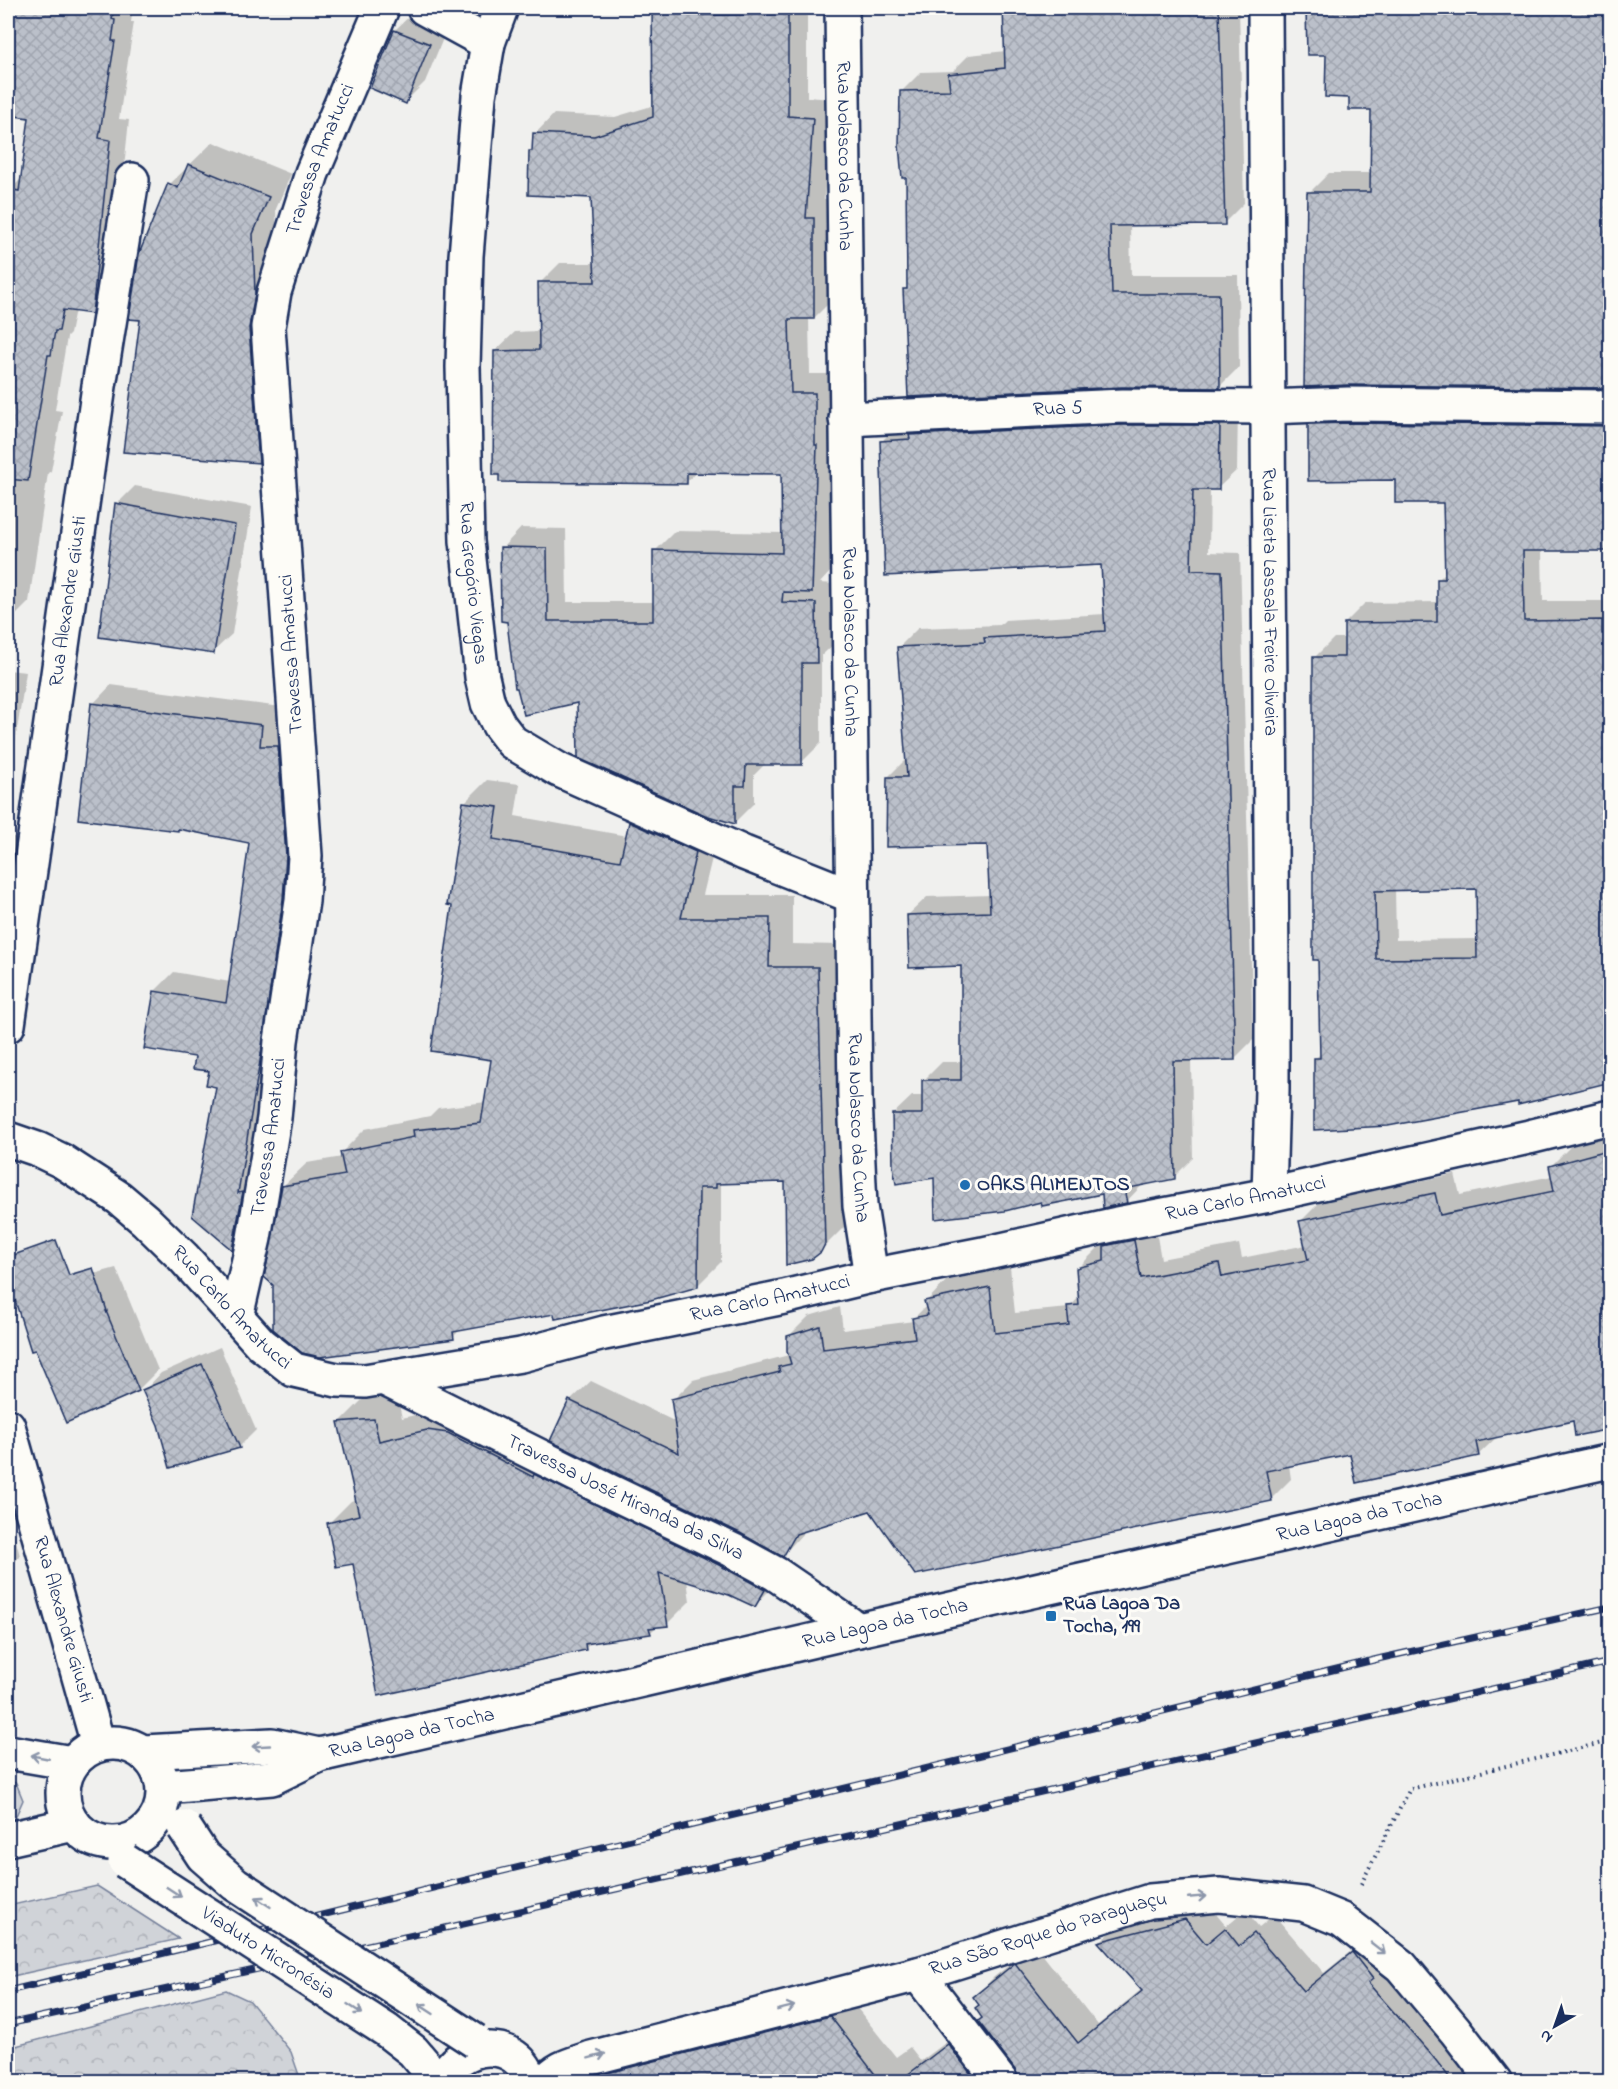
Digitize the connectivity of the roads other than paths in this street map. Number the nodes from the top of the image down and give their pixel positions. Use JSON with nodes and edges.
{"nodes":[{"id":1,"x":382,"y":8,"type":"edge"},
{"id":2,"x":424,"y":8,"type":"edge"},
{"id":3,"x":501,"y":8,"type":"edge"},
{"id":4,"x":842,"y":8,"type":"edge"},
{"id":5,"x":1265,"y":8,"type":"edge"},
{"id":6,"x":488,"y":43,"type":"junction"},
{"id":7,"x":132,"y":180,"type":"dead end"},
{"id":8,"x":1267,"y":407,"type":"junction"},
{"id":9,"x":1611,"y":407,"type":"edge"},
{"id":10,"x":846,"y":419,"type":"junction"},
{"id":11,"x":852,"y":896,"type":"junction"},
{"id":12,"x":11,"y":977,"type":"edge"},
{"id":13,"x":8,"y":1025,"type":"edge"},
{"id":14,"x":1611,"y":1117,"type":"edge"},
{"id":15,"x":8,"y":1139,"type":"edge"},
{"id":16,"x":1269,"y":1195,"type":"junction"},
{"id":17,"x":871,"y":1276,"type":"junction"},
{"id":18,"x":236,"y":1317,"type":"junction"},
{"id":19,"x":385,"y":1379,"type":"junction"},
{"id":20,"x":8,"y":1426,"type":"edge"},
{"id":21,"x":1611,"y":1461,"type":"edge"},
{"id":22,"x":858,"y":1630,"type":"junction"},
{"id":23,"x":98,"y":1744,"type":"junction"},
{"id":24,"x":8,"y":1752,"type":"edge"},
{"id":25,"x":144,"y":1752,"type":"junction"},
{"id":26,"x":319,"y":1755,"type":"junction"},
{"id":27,"x":72,"y":1763,"type":"junction"},
{"id":28,"x":164,"y":1795,"type":"junction"},
{"id":29,"x":80,"y":1830,"type":"junction"},
{"id":30,"x":8,"y":1839,"type":"edge"},
{"id":31,"x":918,"y":1974,"type":"junction"},
{"id":32,"x":482,"y":2045,"type":"junction"},
{"id":33,"x":435,"y":2076,"type":"edge"},
{"id":34,"x":531,"y":2082,"type":"edge"},
{"id":35,"x":546,"y":2082,"type":"edge"},
{"id":36,"x":1001,"y":2082,"type":"edge"},
{"id":37,"x":1495,"y":2082,"type":"edge"}],
"edges":[{"from":1,"to":18,"type":"street","name":"Travessa Amatucci"},
{"from":2,"to":6,"type":"street"},
{"from":3,"to":6,"type":"street","name":"Rua Gregório Viegas"},
{"from":4,"to":10,"type":"street","name":"Rua Nolasco da Cunha"},
{"from":5,"to":8,"type":"street","name":"Rua Liseta Lassala Freire Oliveira"},
{"from":6,"to":11,"type":"street","name":"Rua Gregório Viegas"},
{"from":7,"to":12,"type":"street","name":"Rua Alexandre Giusti"},
{"from":8,"to":9,"type":"street","name":"Rua 5"},
{"from":8,"to":10,"type":"street","name":"Rua 5"},
{"from":8,"to":16,"type":"street","name":"Rua Liseta Lassala Freire Oliveira"},
{"from":10,"to":11,"type":"street","name":"Rua Nolasco da Cunha"},
{"from":11,"to":17,"type":"street","name":"Rua Nolasco da Cunha"},
{"from":12,"to":13,"type":"street","name":"Rua Alexandre Giusti"},
{"from":14,"to":16,"type":"street","name":"Rua Carlo Amatucci"},
{"from":15,"to":18,"type":"street","name":"Rua Carlo Amatucci"},
{"from":16,"to":17,"type":"street","name":"Rua Carlo Amatucci"},
{"from":17,"to":19,"type":"street","name":"Rua Carlo Amatucci"},
{"from":18,"to":19,"type":"street","name":"Rua Carlo Amatucci"},
{"from":19,"to":22,"type":"street","name":"Travessa José Miranda da Silva"},
{"from":20,"to":23,"type":"street","name":"Rua Alexandre Giusti"},
{"from":21,"to":22,"type":"street","name":"Rua Lagoa da Tocha"},
{"from":22,"to":26,"type":"street","name":"Rua Lagoa da Tocha"},
{"from":23,"to":25,"type":"street"},
{"from":23,"to":27,"type":"street"},
{"from":27,"to":24,"type":"street","one_way":true},
{"from":26,"to":25,"type":"street","one_way":true},
{"from":25,"to":28,"type":"street"},
{"from":26,"to":28,"type":"street","name":"Rua Lagoa da Tocha"},
{"from":27,"to":29,"type":"street"},
{"from":28,"to":29,"type":"street"},
{"from":32,"to":28,"type":"street","name":"Viaduto Micronésia","one_way":true,"bridge":true},
{"from":29,"to":30,"type":"street"},
{"from":29,"to":33,"type":"street","name":"Viaduto Micronésia","one_way":true,"bridge":true},
{"from":35,"to":31,"type":"street","name":"Rua São Roque do Paraguaçu","one_way":true},
{"from":31,"to":36,"type":"street"},
{"from":31,"to":37,"type":"street","name":"Rua São Roque do Paraguaçu","one_way":true},
{"from":32,"to":33,"type":"street"},
{"from":32,"to":34,"type":"street","name":"Viaduto Micronésia"}]}
